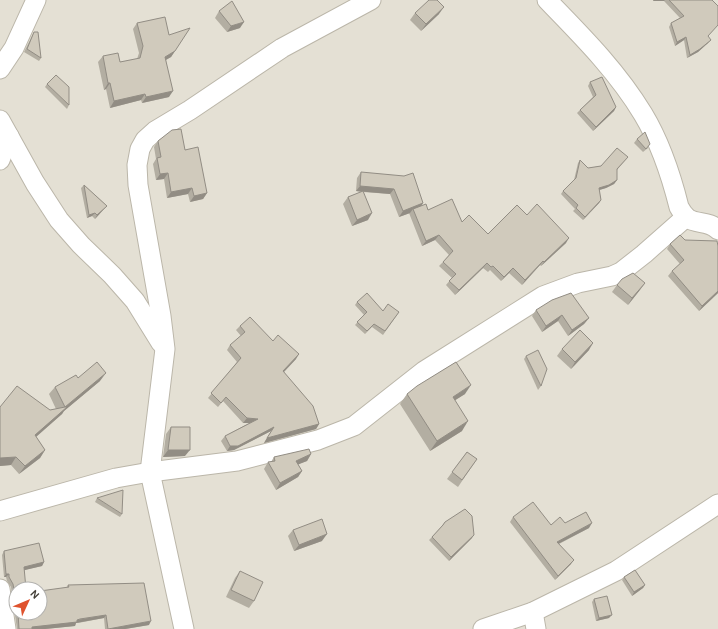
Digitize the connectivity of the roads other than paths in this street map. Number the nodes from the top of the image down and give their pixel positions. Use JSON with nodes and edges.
{"nodes":[{"id":1,"x":36,"y":0,"type":"edge"},
{"id":2,"x":371,"y":0,"type":"edge"},
{"id":3,"x":547,"y":0,"type":"edge"},
{"id":4,"x":0,"y":69,"type":"edge"},
{"id":5,"x":4,"y":128,"type":"edge"},
{"id":6,"x":0,"y":160,"type":"edge"},
{"id":7,"x":686,"y":217,"type":"junction"},
{"id":8,"x":718,"y":230,"type":"edge"},
{"id":9,"x":165,"y":350,"type":"junction"},
{"id":10,"x":150,"y":472,"type":"junction"},
{"id":11,"x":718,"y":504,"type":"edge"},
{"id":12,"x":0,"y":511,"type":"edge"},
{"id":13,"x":0,"y":589,"type":"edge"},
{"id":14,"x":534,"y":621,"type":"edge"},
{"id":15,"x":6,"y":629,"type":"edge"},
{"id":16,"x":184,"y":629,"type":"edge"},
{"id":17,"x":483,"y":629,"type":"edge"}],
"edges":[{"from":1,"to":4,"type":"street"},
{"from":2,"to":9,"type":"street"},
{"from":3,"to":7,"type":"street"},
{"from":5,"to":6,"type":"street"},
{"from":5,"to":9,"type":"street"},
{"from":7,"to":8,"type":"street"},
{"from":7,"to":10,"type":"street"},
{"from":9,"to":10,"type":"street"},
{"from":10,"to":12,"type":"street"},
{"from":10,"to":16,"type":"street"},
{"from":11,"to":14,"type":"street"},
{"from":13,"to":15,"type":"street"},
{"from":14,"to":17,"type":"street"}]}
